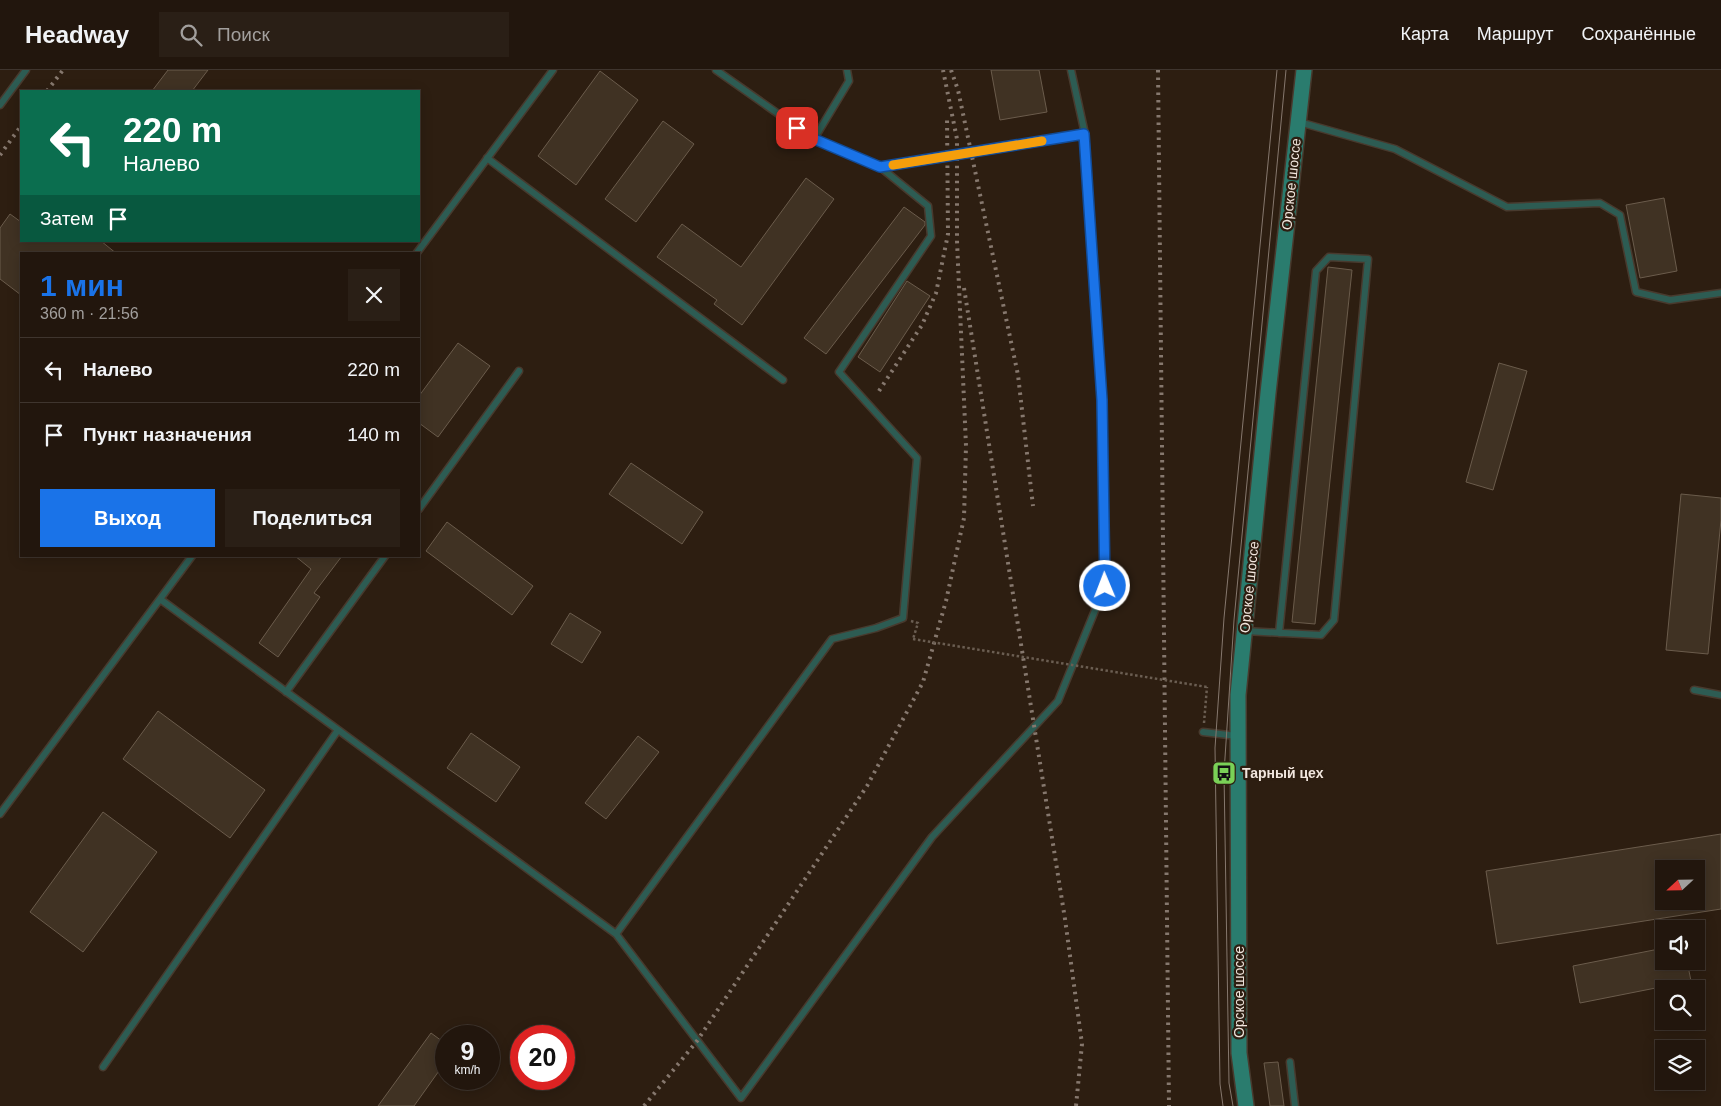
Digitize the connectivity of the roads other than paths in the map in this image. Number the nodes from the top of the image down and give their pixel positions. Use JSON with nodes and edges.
{"nodes":[{"id":1,"x":26,"y":70,"type":"edge"},
{"id":2,"x":553,"y":70,"type":"edge"},
{"id":3,"x":716,"y":70,"type":"edge"},
{"id":4,"x":847,"y":70,"type":"edge"},
{"id":5,"x":1071,"y":70,"type":"edge"},
{"id":6,"x":1304,"y":70,"type":"edge"},
{"id":7,"x":0,"y":105,"type":"edge"},
{"id":8,"x":1298,"y":122,"type":"junction"},
{"id":9,"x":1084,"y":134,"type":"junction"},
{"id":10,"x":814,"y":139,"type":"junction"},
{"id":11,"x":488,"y":158,"type":"junction"},
{"id":12,"x":880,"y":167,"type":"junction"},
{"id":13,"x":418,"y":252,"type":"edge"},
{"id":14,"x":1721,"y":293,"type":"edge"},
{"id":15,"x":520,"y":371,"type":"dead end"},
{"id":16,"x":784,"y":380,"type":"dead end"},
{"id":17,"x":420,"y":508,"type":"edge"},
{"id":18,"x":191,"y":557,"type":"edge"},
{"id":19,"x":384,"y":557,"type":"edge"},
{"id":20,"x":160,"y":599,"type":"junction"},
{"id":21,"x":1245,"y":631,"type":"junction"},
{"id":22,"x":1279,"y":633,"type":"junction"},
{"id":23,"x":1694,"y":690,"type":"dead end"},
{"id":24,"x":286,"y":692,"type":"junction"},
{"id":25,"x":1721,"y":695,"type":"edge"},
{"id":26,"x":338,"y":730,"type":"junction"},
{"id":27,"x":1203,"y":732,"type":"road end"},
{"id":28,"x":1238,"y":736,"type":"junction"},
{"id":29,"x":0,"y":814,"type":"edge"},
{"id":30,"x":616,"y":934,"type":"junction"},
{"id":31,"x":1290,"y":1062,"type":"dead end"},
{"id":32,"x":103,"y":1067,"type":"dead end"},
{"id":33,"x":1246,"y":1106,"type":"edge"},
{"id":34,"x":1295,"y":1106,"type":"edge"}],
"edges":[{"from":1,"to":7,"type":"lane"},
{"from":2,"to":11,"type":"lane"},
{"from":3,"to":10,"type":"lane"},
{"from":4,"to":10,"type":"lane"},
{"from":5,"to":9,"type":"lane"},
{"from":6,"to":8,"type":"street","name":"Орское шоссе"},
{"from":8,"to":14,"type":"lane"},
{"from":8,"to":21,"type":"street","name":"Орское шоссе"},
{"from":9,"to":12,"type":"lane"},
{"from":9,"to":30,"type":"lane"},
{"from":10,"to":12,"type":"lane"},
{"from":11,"to":13,"type":"lane"},
{"from":11,"to":16,"type":"lane"},
{"from":12,"to":30,"type":"lane"},
{"from":15,"to":17,"type":"lane"},
{"from":18,"to":20,"type":"lane"},
{"from":19,"to":24,"type":"lane"},
{"from":20,"to":24,"type":"lane"},
{"from":20,"to":29,"type":"lane"},
{"from":21,"to":22,"type":"lane"},
{"from":21,"to":28,"type":"street","name":"Орское шоссе"},
{"from":22,"to":22,"type":"lane"},
{"from":23,"to":25,"type":"lane"},
{"from":24,"to":26,"type":"lane"},
{"from":26,"to":30,"type":"lane"},
{"from":26,"to":32,"type":"lane"},
{"from":27,"to":28,"type":"lane"},
{"from":28,"to":33,"type":"street","name":"Орское шоссе"},
{"from":31,"to":34,"type":"lane"}]}
